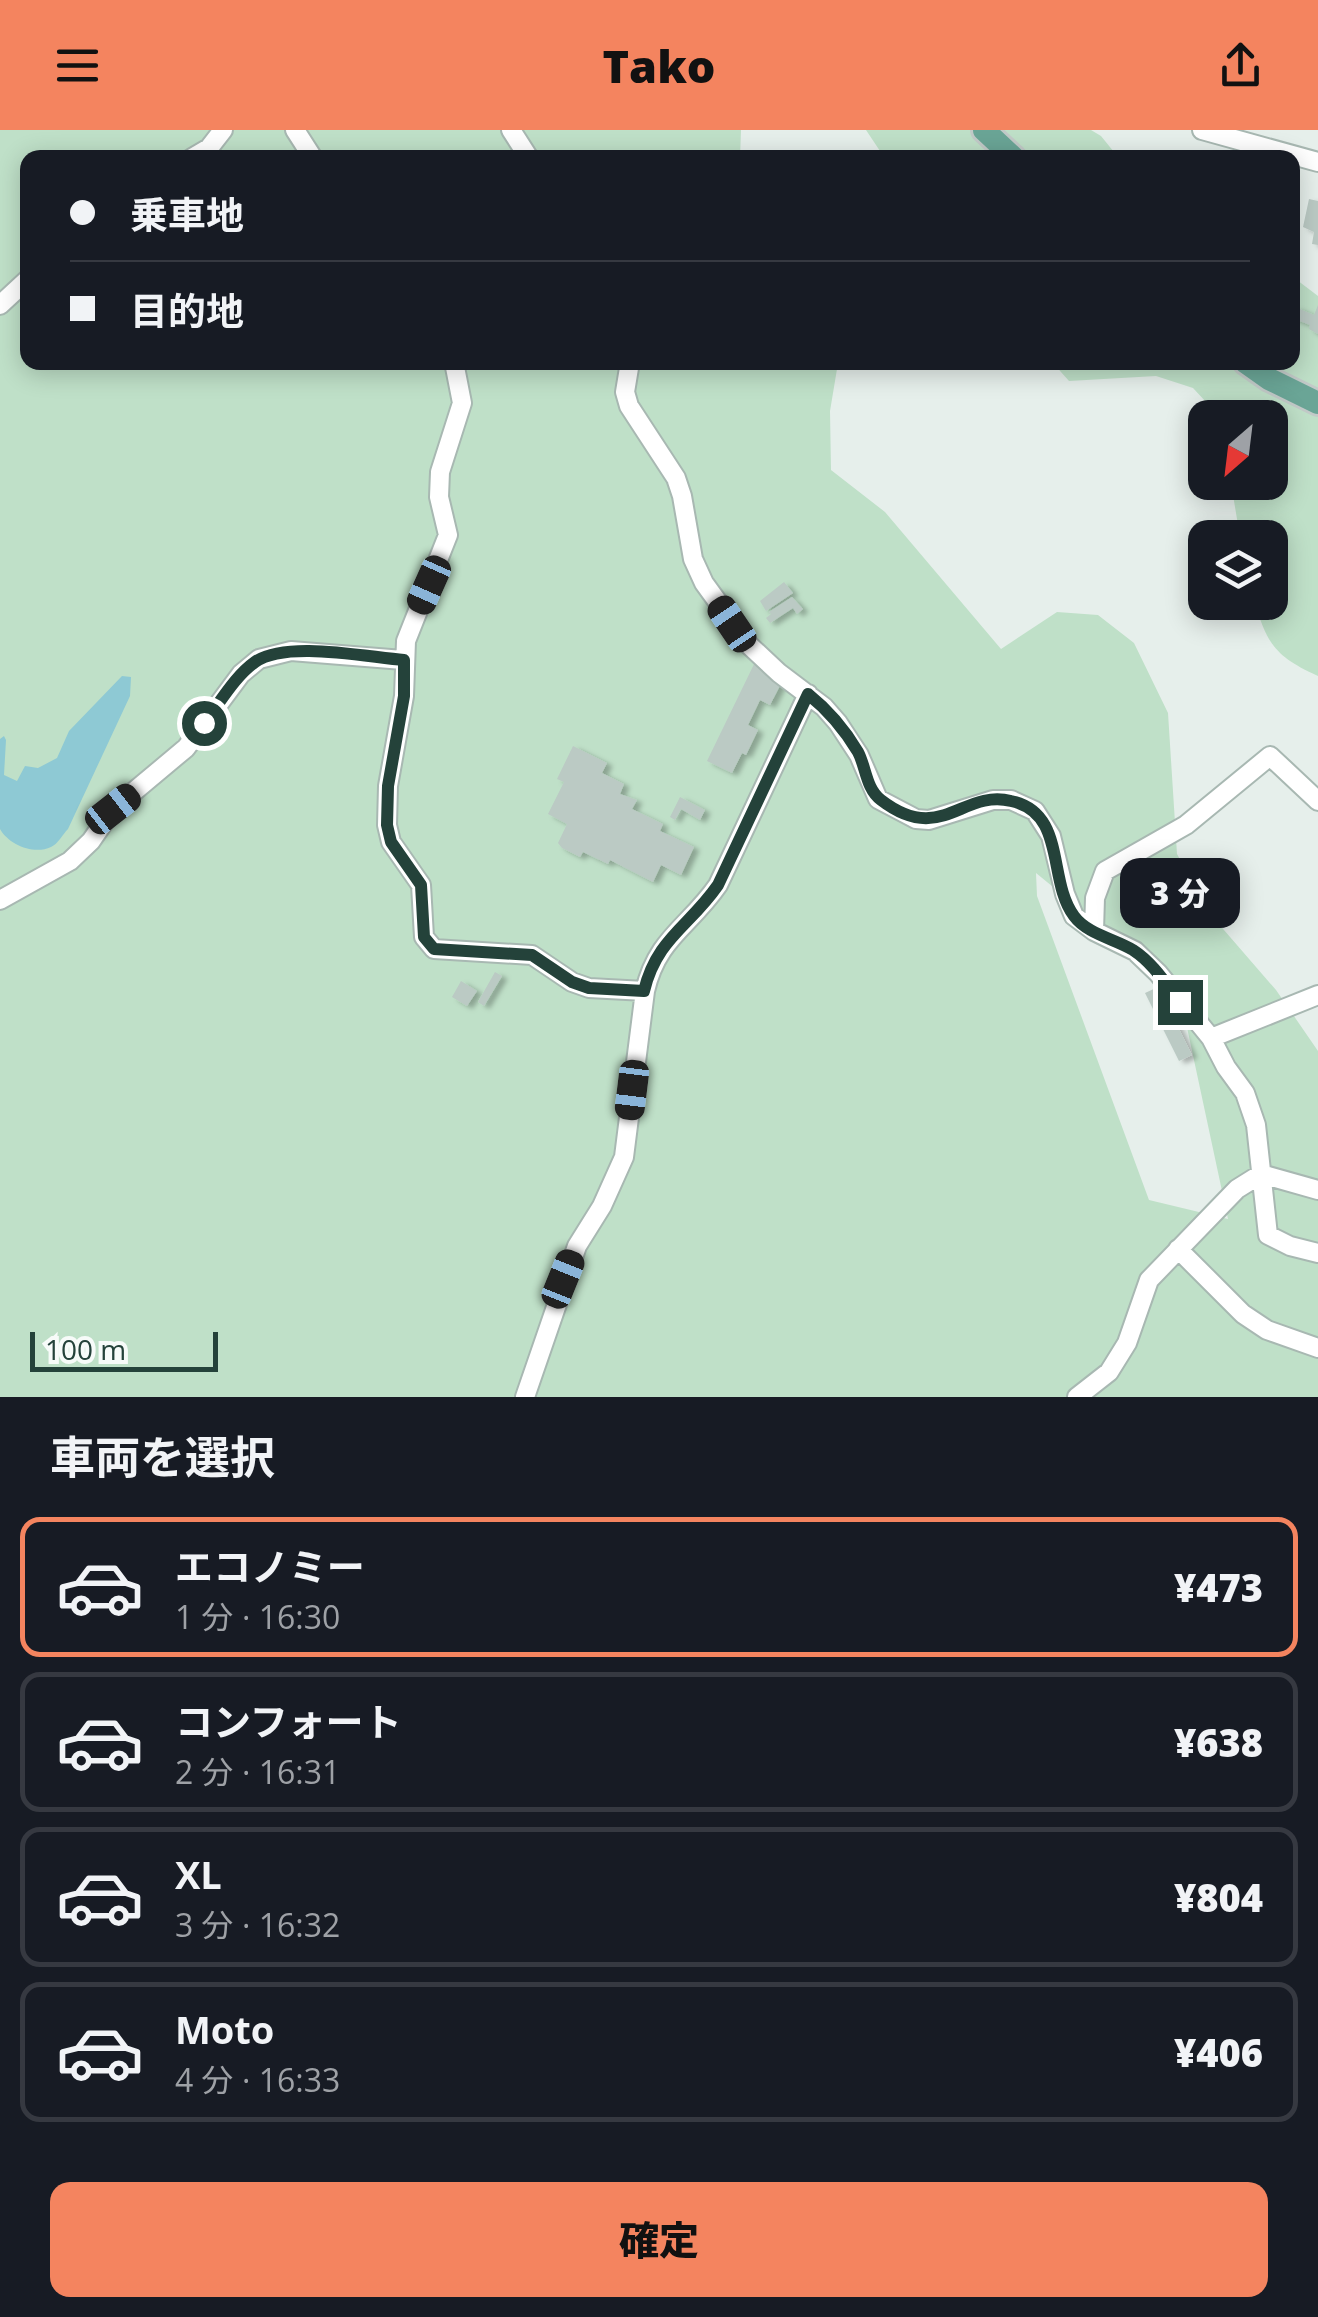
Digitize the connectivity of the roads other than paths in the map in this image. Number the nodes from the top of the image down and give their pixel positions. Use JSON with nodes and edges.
{"nodes":[{"id":1,"x":223,"y":130,"type":"edge"},
{"id":2,"x":984,"y":130,"type":"edge"},
{"id":3,"x":1202,"y":130,"type":"edge"},
{"id":4,"x":206,"y":150,"type":"edge"},
{"id":5,"x":1005,"y":150,"type":"edge"},
{"id":6,"x":1274,"y":150,"type":"edge"},
{"id":7,"x":20,"y":286,"type":"edge"},
{"id":8,"x":0,"y":305,"type":"edge"},
{"id":9,"x":456,"y":370,"type":"edge"},
{"id":10,"x":629,"y":370,"type":"edge"},
{"id":11,"x":1258,"y":370,"type":"edge"},
{"id":12,"x":1318,"y":404,"type":"edge"},
{"id":13,"x":404,"y":660,"type":"junction"},
{"id":14,"x":808,"y":694,"type":"junction"},
{"id":15,"x":1318,"y":801,"type":"edge"},
{"id":16,"x":0,"y":900,"type":"edge"},
{"id":17,"x":1094,"y":931,"type":"junction"},
{"id":18,"x":644,"y":991,"type":"junction"},
{"id":19,"x":1318,"y":995,"type":"edge"},
{"id":20,"x":1211,"y":1038,"type":"junction"},
{"id":21,"x":1261,"y":1174,"type":"junction"},
{"id":22,"x":1318,"y":1190,"type":"edge"},
{"id":23,"x":1178,"y":1249,"type":"junction"},
{"id":24,"x":1318,"y":1253,"type":"edge"},
{"id":25,"x":1318,"y":1348,"type":"edge"},
{"id":26,"x":525,"y":1397,"type":"edge"},
{"id":27,"x":1077,"y":1397,"type":"edge"}],
"edges":[{"from":1,"to":4,"type":"street"},
{"from":2,"to":5,"type":"main road"},
{"from":3,"to":6,"type":"street"},
{"from":7,"to":8,"type":"street"},
{"from":9,"to":13,"type":"street"},
{"from":10,"to":14,"type":"street"},
{"from":11,"to":12,"type":"main road"},
{"from":13,"to":16,"type":"street"},
{"from":13,"to":18,"type":"street"},
{"from":14,"to":17,"type":"street"},
{"from":14,"to":18,"type":"street"},
{"from":15,"to":17,"type":"street"},
{"from":17,"to":20,"type":"street"},
{"from":18,"to":26,"type":"street"},
{"from":19,"to":20,"type":"street"},
{"from":20,"to":21,"type":"street"},
{"from":21,"to":22,"type":"street"},
{"from":21,"to":23,"type":"street"},
{"from":21,"to":24,"type":"street"},
{"from":23,"to":25,"type":"street"},
{"from":23,"to":27,"type":"street"}]}
